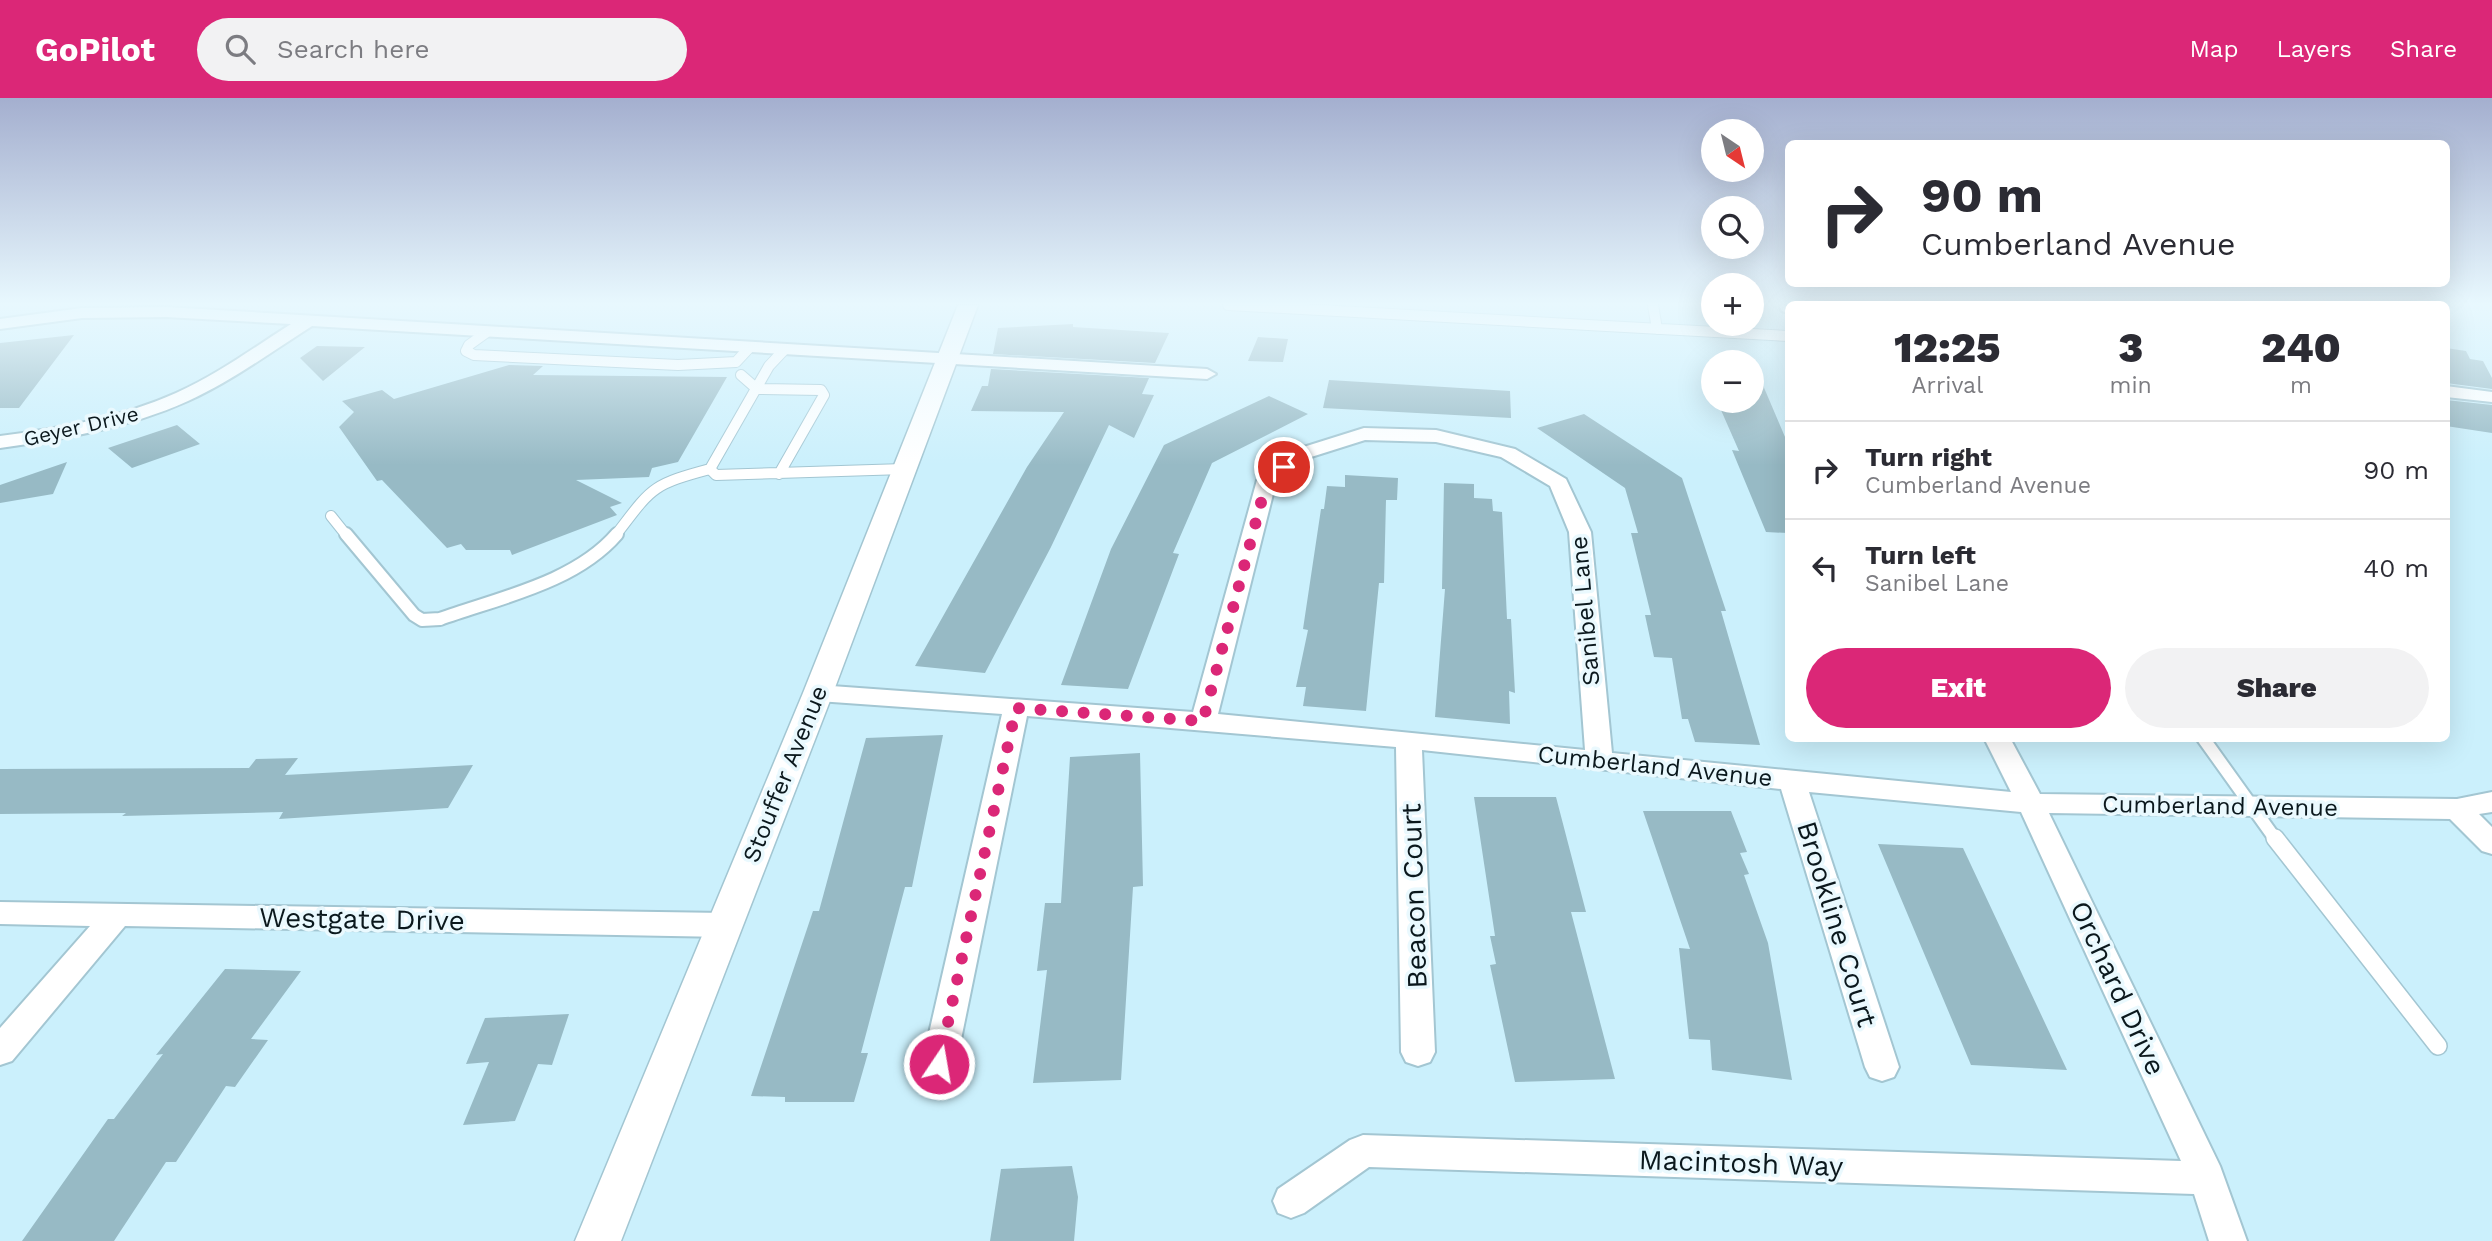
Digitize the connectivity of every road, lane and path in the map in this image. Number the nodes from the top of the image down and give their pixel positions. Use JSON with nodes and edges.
{"nodes":[{"id":1,"x":247,"y":358,"type":"edge"},
{"id":2,"x":542,"y":358,"type":"edge"},
{"id":3,"x":744,"y":358,"type":"edge"},
{"id":4,"x":776,"y":358,"type":"edge"},
{"id":5,"x":947,"y":358,"type":"edge"},
{"id":6,"x":953,"y":358,"type":"edge"},
{"id":7,"x":738,"y":369,"type":"junction"},
{"id":8,"x":1207,"y":374,"type":"dead end"},
{"id":9,"x":757,"y":389,"type":"junction"},
{"id":10,"x":2450,"y":392,"type":"edge"},
{"id":11,"x":2492,"y":397,"type":"edge"},
{"id":12,"x":0,"y":442,"type":"edge"},
{"id":13,"x":710,"y":469,"type":"junction"},
{"id":14,"x":904,"y":469,"type":"junction"},
{"id":15,"x":779,"y":474,"type":"junction"},
{"id":16,"x":331,"y":516,"type":"dead end"},
{"id":17,"x":818,"y":694,"type":"junction"},
{"id":18,"x":1016,"y":708,"type":"junction"},
{"id":19,"x":1203,"y":721,"type":"junction"},
{"id":20,"x":1409,"y":740,"type":"junction"},
{"id":21,"x":1999,"y":742,"type":"edge"},
{"id":22,"x":2206,"y":742,"type":"edge"},
{"id":23,"x":1599,"y":760,"type":"junction"},
{"id":24,"x":1793,"y":781,"type":"junction"},
{"id":25,"x":2492,"y":802,"type":"edge"},
{"id":26,"x":2031,"y":803,"type":"junction"},
{"id":27,"x":2250,"y":806,"type":"junction"},
{"id":28,"x":2457,"y":809,"type":"junction"},
{"id":29,"x":2492,"y":844,"type":"edge"},
{"id":30,"x":0,"y":913,"type":"edge"},
{"id":31,"x":118,"y":914,"type":"junction"},
{"id":32,"x":724,"y":925,"type":"junction"},
{"id":33,"x":2438,"y":1046,"type":"dead end"},
{"id":34,"x":0,"y":1051,"type":"edge"},
{"id":35,"x":1418,"y":1052,"type":"dead end"},
{"id":36,"x":939,"y":1064,"type":"dead end"},
{"id":37,"x":1882,"y":1067,"type":"dead end"},
{"id":38,"x":2207,"y":1178,"type":"junction"},
{"id":39,"x":1291,"y":1201,"type":"dead end"},
{"id":40,"x":598,"y":1241,"type":"edge"},
{"id":41,"x":2228,"y":1241,"type":"edge"}],
"edges":[{"from":1,"to":12,"type":"street","name":"Geyer Drive"},
{"from":2,"to":7,"type":"lane"},
{"from":3,"to":7,"type":"lane"},
{"from":4,"to":9,"type":"lane"},
{"from":5,"to":14,"type":"street","name":"Stouffer Avenue"},
{"from":6,"to":8,"type":"street"},
{"from":7,"to":9,"type":"lane"},
{"from":9,"to":13,"type":"lane"},
{"from":9,"to":15,"type":"lane"},
{"from":10,"to":11,"type":"street"},
{"from":13,"to":15,"type":"lane"},
{"from":13,"to":16,"type":"lane"},
{"from":14,"to":15,"type":"lane"},
{"from":14,"to":17,"type":"street","name":"Stouffer Avenue"},
{"from":17,"to":18,"type":"street","name":"Cumberland Avenue"},
{"from":17,"to":32,"type":"street","name":"Stouffer Avenue"},
{"from":18,"to":19,"type":"street","name":"Cumberland Avenue"},
{"from":18,"to":36,"type":"street"},
{"from":19,"to":20,"type":"street","name":"Cumberland Avenue"},
{"from":19,"to":23,"type":"street","name":"Sanibel Lane"},
{"from":20,"to":23,"type":"street","name":"Cumberland Avenue"},
{"from":20,"to":35,"type":"street","name":"Beacon Court"},
{"from":21,"to":26,"type":"street","name":"Orchard Drive"},
{"from":22,"to":27,"type":"lane"},
{"from":23,"to":24,"type":"street","name":"Cumberland Avenue"},
{"from":24,"to":26,"type":"street","name":"Cumberland Avenue"},
{"from":24,"to":37,"type":"street","name":"Brookline Court"},
{"from":25,"to":28,"type":"street","name":"Cumberland Avenue"},
{"from":26,"to":27,"type":"street","name":"Cumberland Avenue"},
{"from":26,"to":38,"type":"street","name":"Orchard Drive"},
{"from":27,"to":28,"type":"street","name":"Cumberland Avenue"},
{"from":27,"to":33,"type":"lane"},
{"from":28,"to":29,"type":"street"},
{"from":30,"to":31,"type":"street","name":"Westgate Drive"},
{"from":31,"to":32,"type":"street","name":"Westgate Drive"},
{"from":31,"to":34,"type":"street"},
{"from":32,"to":40,"type":"street","name":"Stouffer Avenue"},
{"from":38,"to":39,"type":"street","name":"Macintosh Way"},
{"from":38,"to":41,"type":"street","name":"Orchard Drive"}]}
